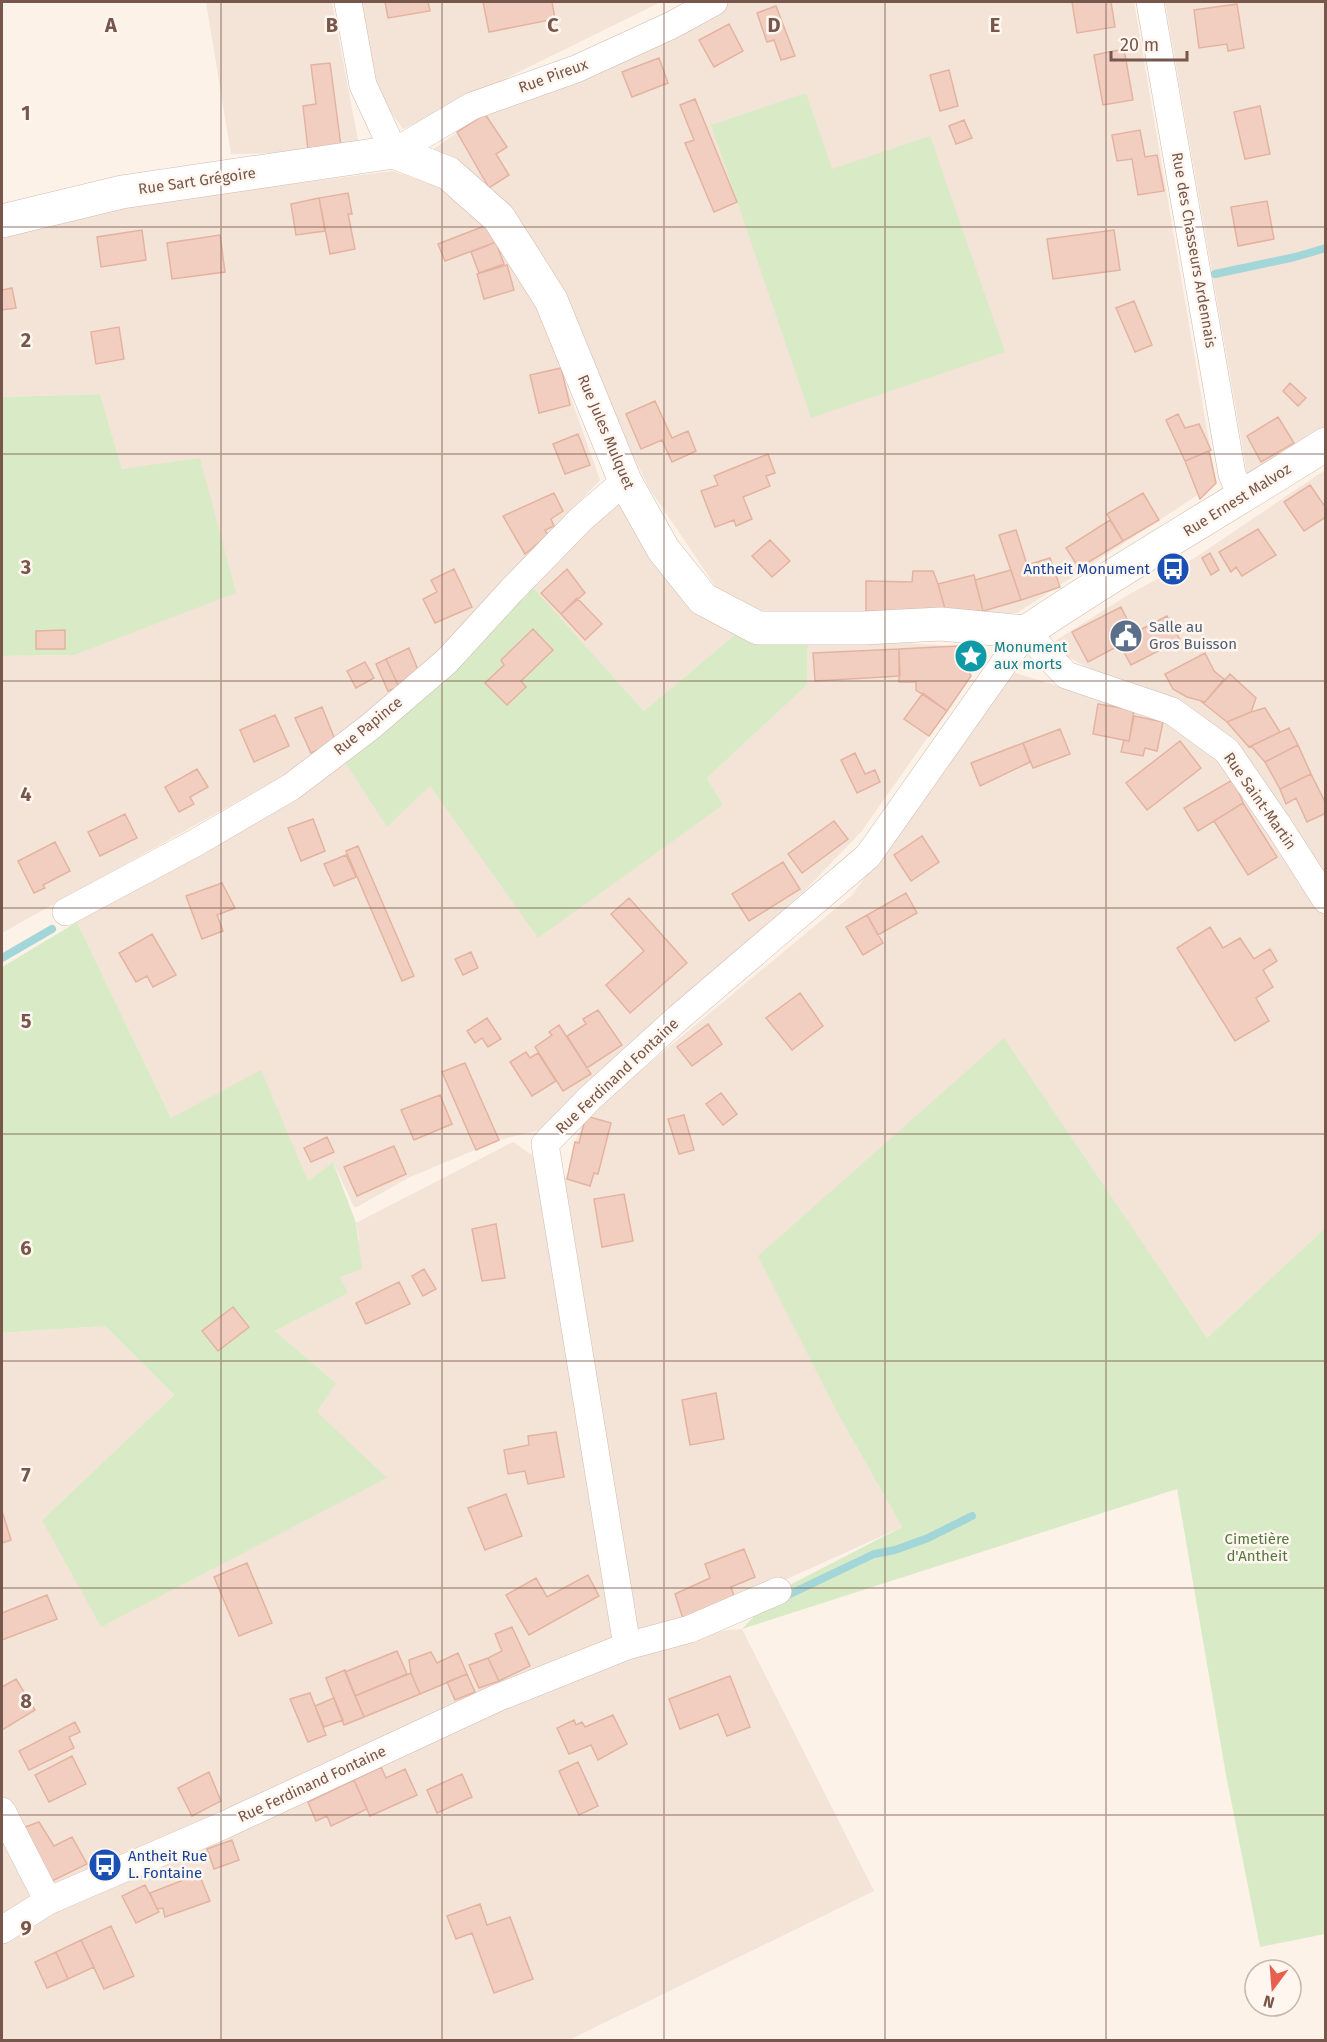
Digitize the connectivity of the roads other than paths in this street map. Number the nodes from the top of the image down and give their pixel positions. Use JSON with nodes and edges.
{"nodes":[{"id":1,"x":348,"y":2,"type":"edge"},
{"id":2,"x":714,"y":2,"type":"edge"},
{"id":3,"x":1150,"y":2,"type":"edge"},
{"id":4,"x":394,"y":152,"type":"junction"},
{"id":5,"x":2,"y":221,"type":"edge"},
{"id":6,"x":1326,"y":444,"type":"edge"},
{"id":7,"x":625,"y":481,"type":"junction"},
{"id":8,"x":1242,"y":498,"type":"junction"},
{"id":9,"x":1026,"y":632,"type":"junction"},
{"id":10,"x":1326,"y":900,"type":"edge"},
{"id":11,"x":66,"y":912,"type":"dead end"},
{"id":12,"x":778,"y":1591,"type":"dead end"},
{"id":13,"x":627,"y":1646,"type":"junction"},
{"id":14,"x":2,"y":1811,"type":"edge"},
{"id":15,"x":48,"y":1901,"type":"junction"},
{"id":16,"x":2,"y":1930,"type":"edge"}],
"edges":[{"from":1,"to":4,"type":"street"},
{"from":2,"to":4,"type":"street","name":"Rue Pireux"},
{"from":3,"to":8,"type":"street","name":"Rue des Chasseurs Ardennais"},
{"from":4,"to":5,"type":"street","name":"Rue Sart Grégoire"},
{"from":4,"to":7,"type":"street","name":"Rue Jules Mulquet"},
{"from":6,"to":8,"type":"street","name":"Rue Ernest Malvoz"},
{"from":7,"to":9,"type":"street","name":"Rue Jules Mulquet"},
{"from":7,"to":11,"type":"street","name":"Rue Papince"},
{"from":8,"to":9,"type":"street","name":"Rue Ernest Malvoz"},
{"from":9,"to":10,"type":"street","name":"Rue Saint-Martin"},
{"from":9,"to":13,"type":"street","name":"Rue Ferdinand Fontaine"},
{"from":12,"to":13,"type":"street","name":"Rue Ferdinand Fontaine"},
{"from":13,"to":15,"type":"street","name":"Rue Ferdinand Fontaine"},
{"from":14,"to":15,"type":"street"},
{"from":15,"to":16,"type":"street","name":"Rue Ferdinand Fontaine"}]}
